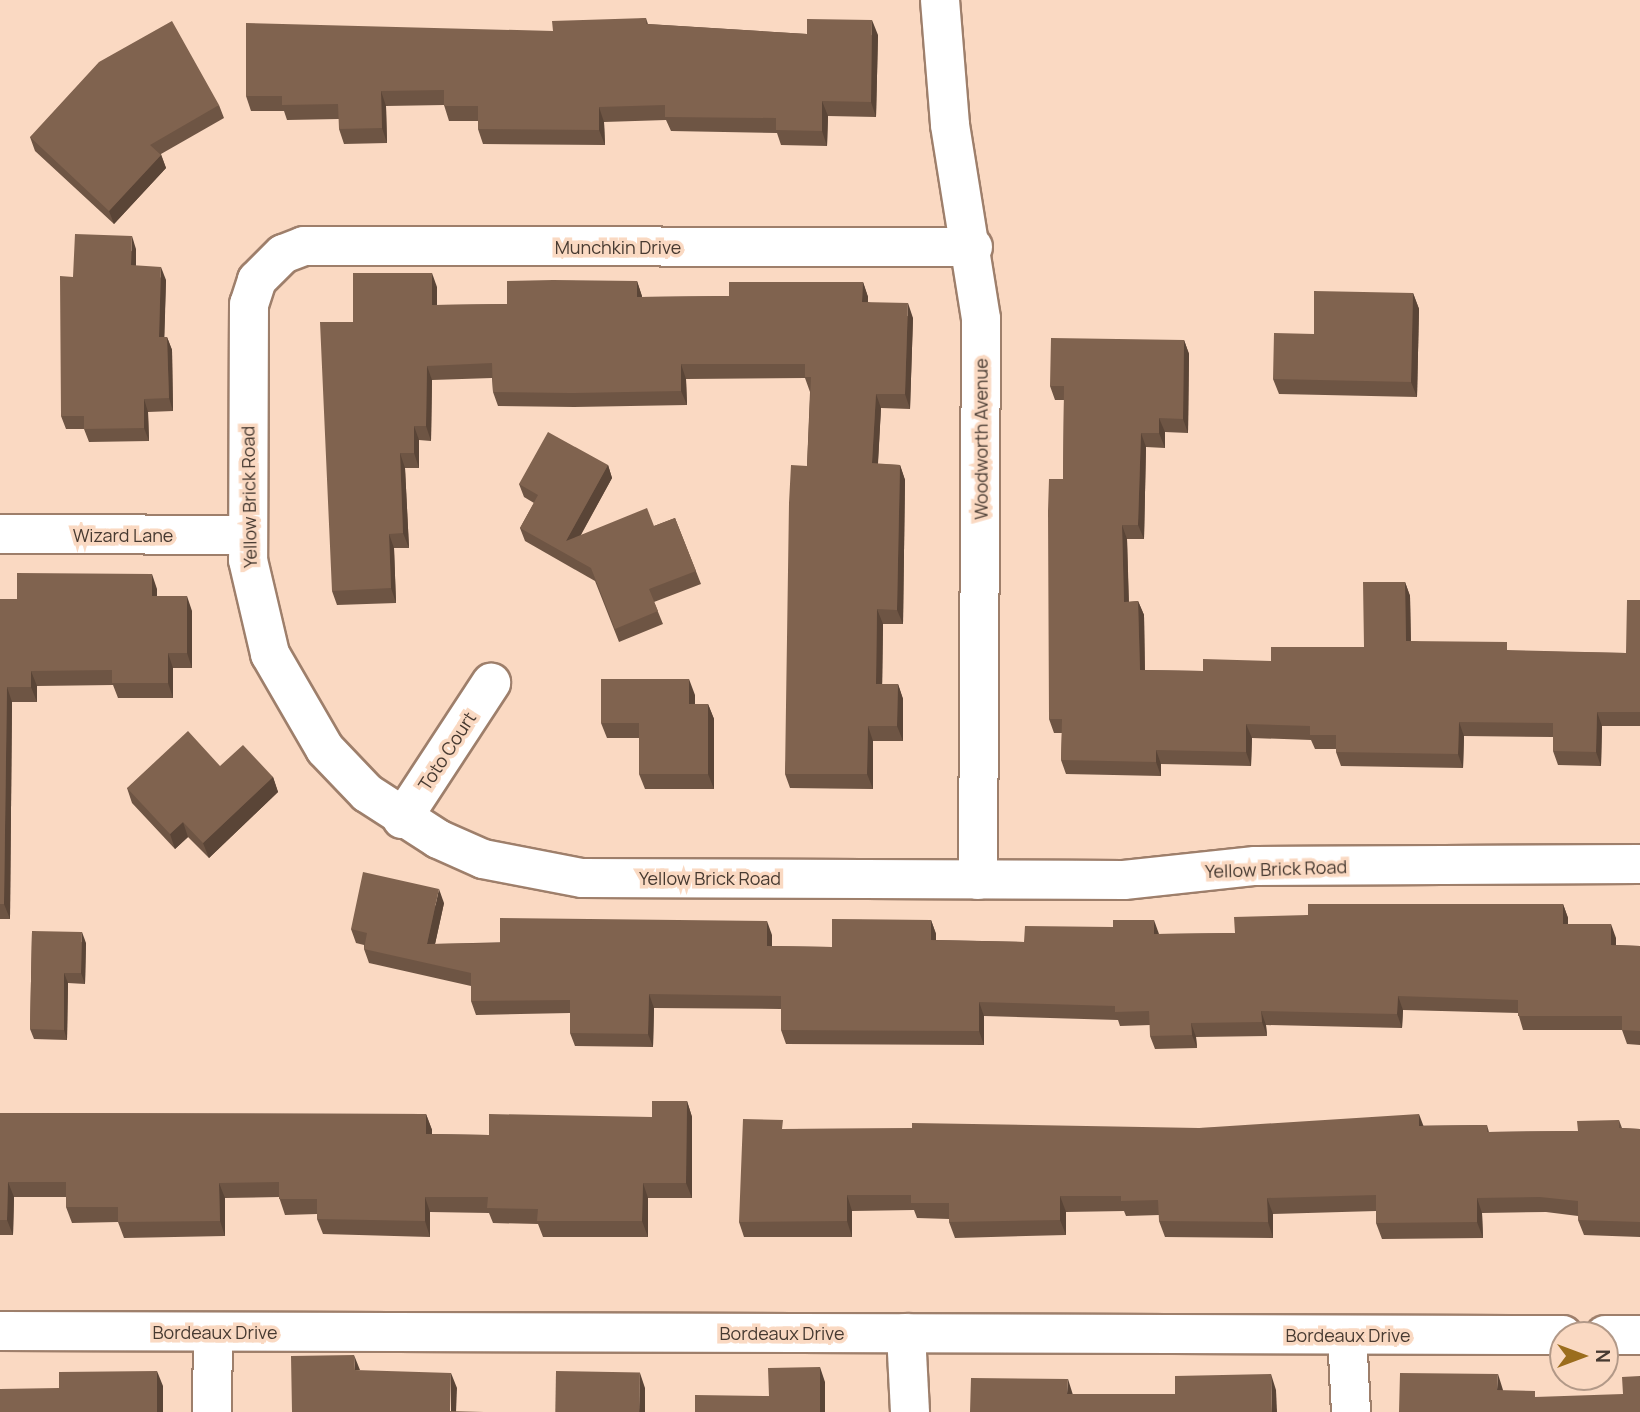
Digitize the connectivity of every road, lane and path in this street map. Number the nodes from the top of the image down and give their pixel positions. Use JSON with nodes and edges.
{"nodes":[{"id":1,"x":940,"y":0,"type":"edge"},
{"id":2,"x":973,"y":247,"type":"junction"},
{"id":3,"x":269,"y":265,"type":"joint"},
{"id":4,"x":0,"y":534,"type":"edge"},
{"id":5,"x":246,"y":535,"type":"junction"},
{"id":6,"x":491,"y":683,"type":"dead end"},
{"id":7,"x":402,"y":819,"type":"junction"},
{"id":8,"x":1640,"y":864,"type":"edge"},
{"id":9,"x":978,"y":880,"type":"junction"},
{"id":10,"x":0,"y":1331,"type":"edge"},
{"id":11,"x":213,"y":1332,"type":"junction"},
{"id":12,"x":906,"y":1333,"type":"junction"},
{"id":13,"x":1347,"y":1335,"type":"junction"},
{"id":14,"x":1549,"y":1335,"type":"edge"},
{"id":15,"x":1619,"y":1335,"type":"edge"},
{"id":16,"x":1640,"y":1335,"type":"edge"},
{"id":17,"x":212,"y":1412,"type":"edge"},
{"id":18,"x":910,"y":1412,"type":"edge"},
{"id":19,"x":1351,"y":1412,"type":"edge"}],
"edges":[{"from":1,"to":2,"type":"street","name":"Woodworth Avenue"},
{"from":2,"to":3,"type":"street","name":"Munchkin Drive"},
{"from":2,"to":9,"type":"street","name":"Woodworth Avenue"},
{"from":3,"to":5,"type":"street","name":"Yellow Brick Road"},
{"from":4,"to":5,"type":"street","name":"Wizard Lane"},
{"from":5,"to":7,"type":"street","name":"Yellow Brick Road"},
{"from":6,"to":7,"type":"street","name":"Toto Court"},
{"from":7,"to":9,"type":"street","name":"Yellow Brick Road"},
{"from":8,"to":9,"type":"street","name":"Yellow Brick Road"},
{"from":10,"to":11,"type":"street","name":"Bordeaux Drive"},
{"from":11,"to":12,"type":"street","name":"Bordeaux Drive"},
{"from":11,"to":17,"type":"street"},
{"from":12,"to":13,"type":"street","name":"Bordeaux Drive"},
{"from":12,"to":18,"type":"street"},
{"from":13,"to":14,"type":"street","name":"Bordeaux Drive"},
{"from":13,"to":19,"type":"street"},
{"from":15,"to":16,"type":"street"}]}
